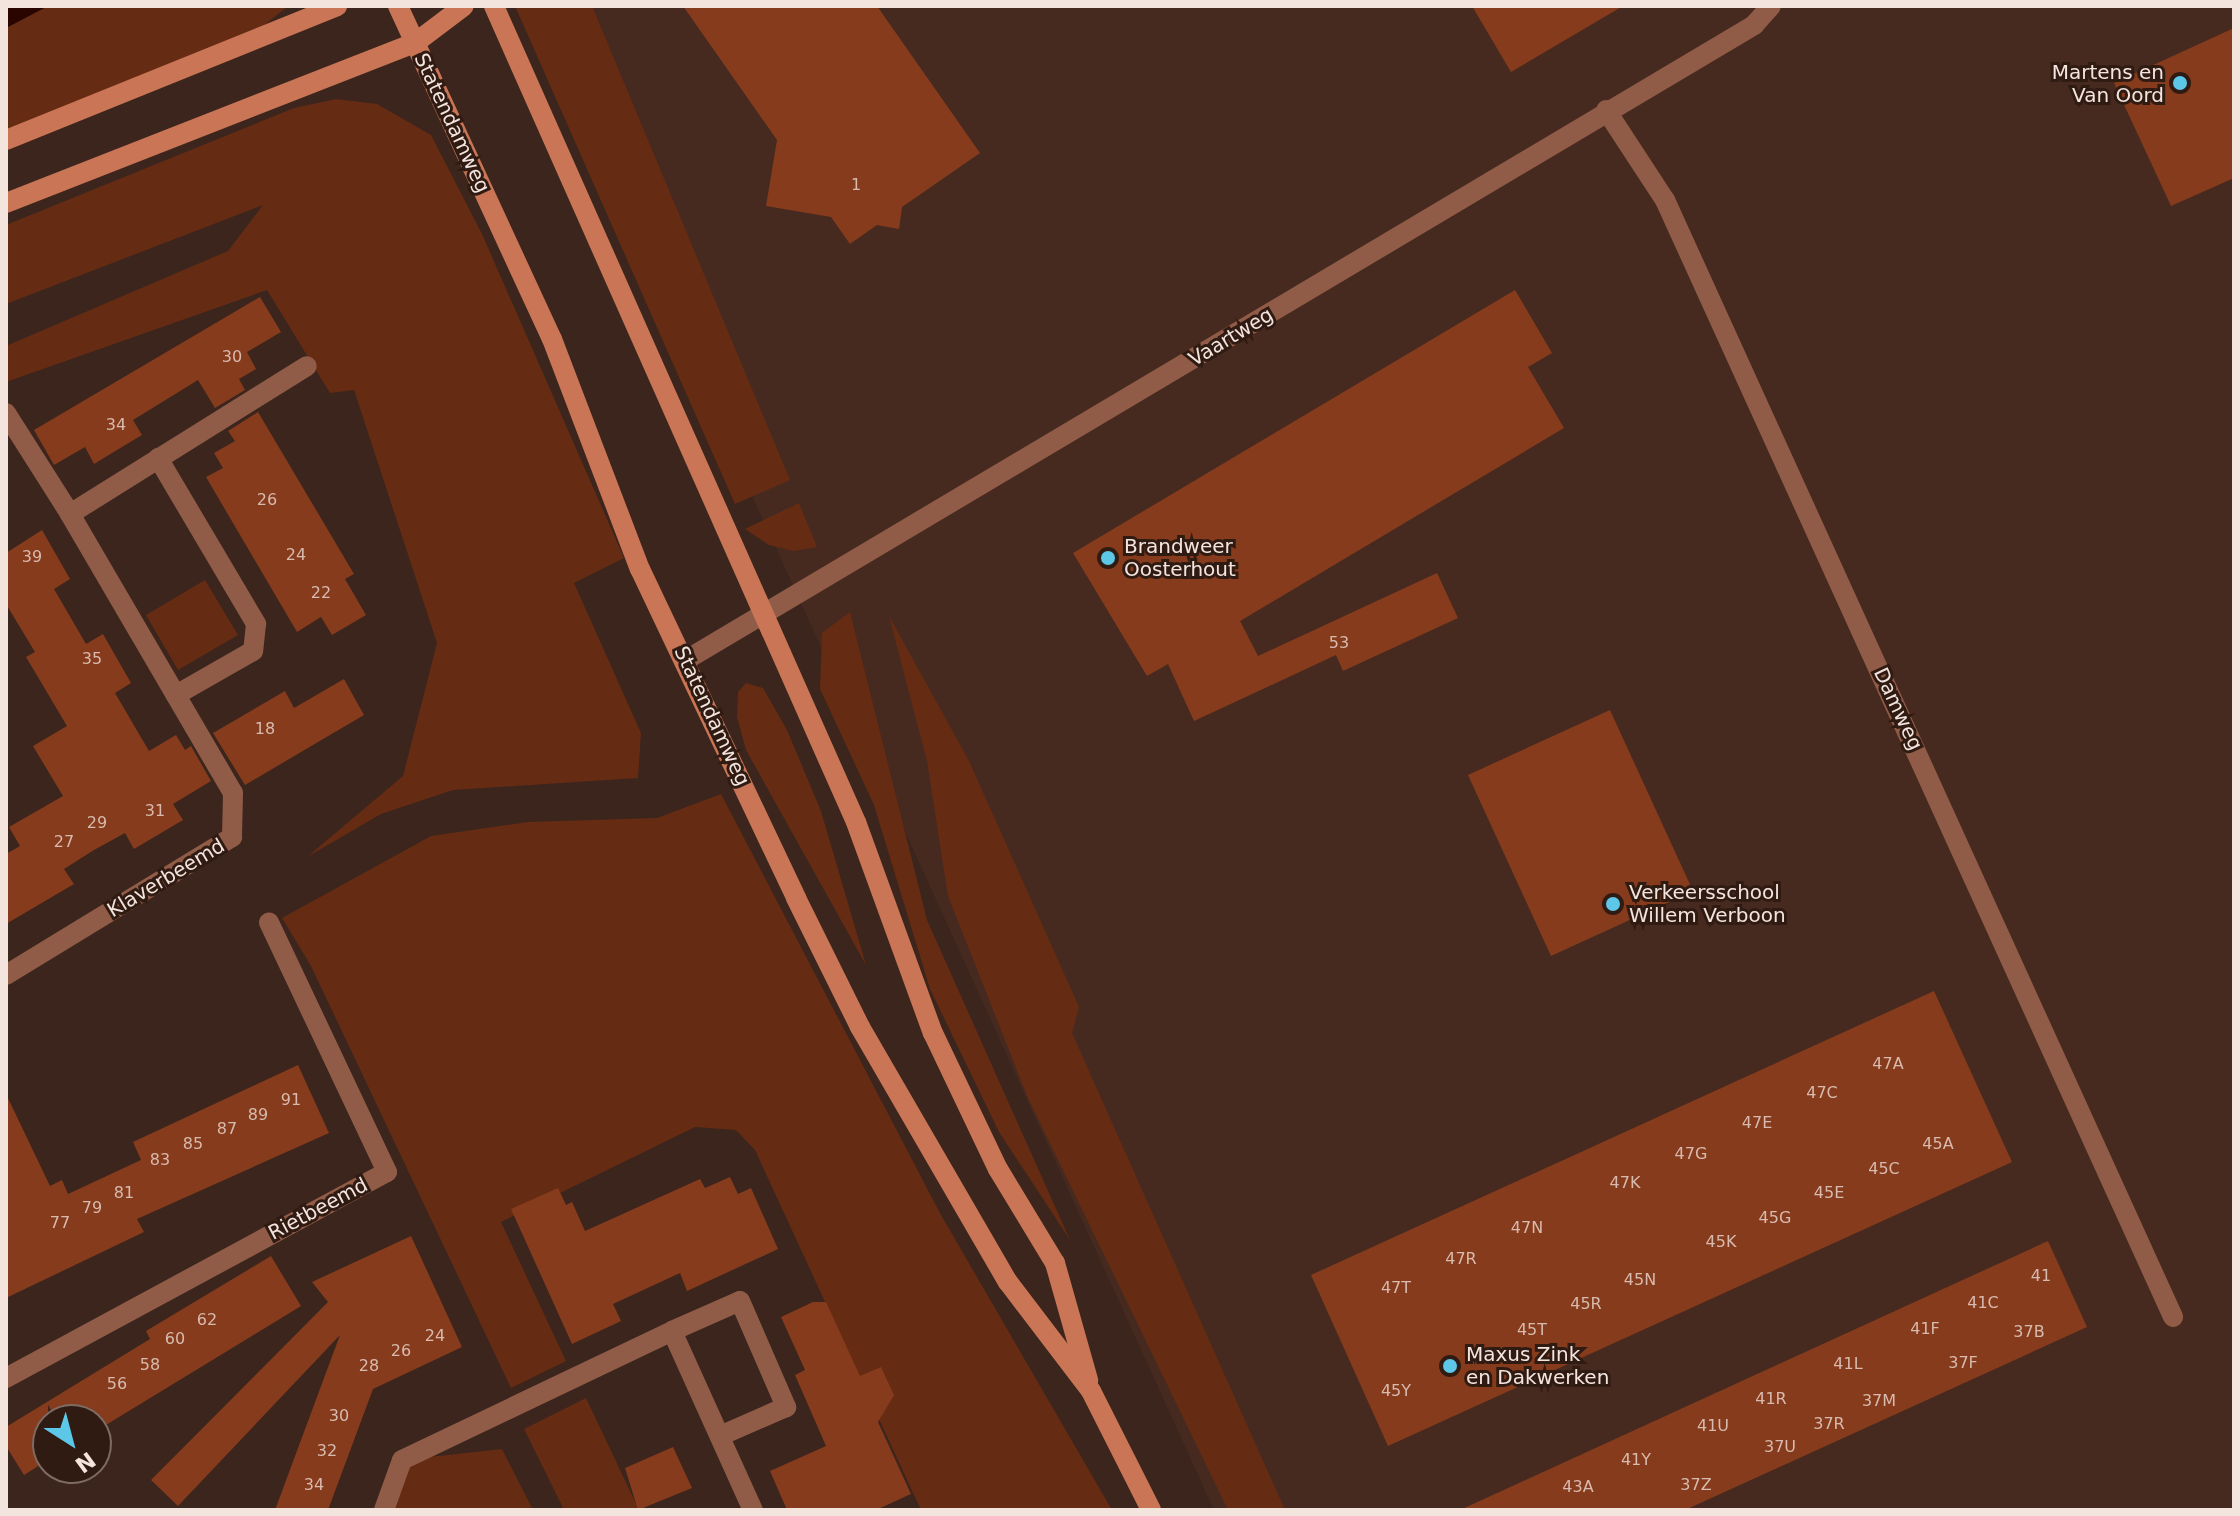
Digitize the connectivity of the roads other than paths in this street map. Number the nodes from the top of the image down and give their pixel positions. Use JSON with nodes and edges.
{"nodes":[{"id":1,"x":337,"y":6,"type":"edge"},
{"id":2,"x":398,"y":6,"type":"edge"},
{"id":3,"x":464,"y":6,"type":"edge"},
{"id":4,"x":494,"y":6,"type":"edge"},
{"id":5,"x":1771,"y":6,"type":"edge"},
{"id":6,"x":415,"y":43,"type":"junction"},
{"id":7,"x":1606,"y":110,"type":"junction"},
{"id":8,"x":6,"y":140,"type":"edge"},
{"id":9,"x":6,"y":203,"type":"edge"},
{"id":10,"x":307,"y":366,"type":"dead end"},
{"id":11,"x":6,"y":413,"type":"edge"},
{"id":12,"x":158,"y":458,"type":"junction"},
{"id":13,"x":70,"y":514,"type":"junction"},
{"id":14,"x":762,"y":616,"type":"junction"},
{"id":15,"x":686,"y":660,"type":"junction"},
{"id":16,"x":176,"y":695,"type":"junction"},
{"id":17,"x":269,"y":922,"type":"dead end"},
{"id":18,"x":6,"y":975,"type":"edge"},
{"id":19,"x":2173,"y":1317,"type":"dead end"},
{"id":20,"x":672,"y":1331,"type":"junction"},
{"id":21,"x":6,"y":1378,"type":"edge"},
{"id":22,"x":1091,"y":1391,"type":"junction"},
{"id":23,"x":720,"y":1436,"type":"junction"},
{"id":24,"x":384,"y":1510,"type":"edge"},
{"id":25,"x":753,"y":1510,"type":"edge"},
{"id":26,"x":1151,"y":1510,"type":"edge"}],
"edges":[{"from":1,"to":8,"type":"main road"},
{"from":2,"to":6,"type":"main road","name":"Statendamweg"},
{"from":3,"to":6,"type":"main road"},
{"from":4,"to":14,"type":"main road","name":"Statendamweg"},
{"from":5,"to":7,"type":"street","name":"Vaartweg"},
{"from":6,"to":9,"type":"main road"},
{"from":6,"to":15,"type":"main road","name":"Statendamweg"},
{"from":7,"to":14,"type":"street","name":"Vaartweg"},
{"from":7,"to":19,"type":"street","name":"Damweg"},
{"from":10,"to":12,"type":"street"},
{"from":11,"to":13,"type":"street","name":"Klaverbeemd"},
{"from":12,"to":13,"type":"street"},
{"from":12,"to":16,"type":"street"},
{"from":13,"to":16,"type":"street","name":"Klaverbeemd"},
{"from":14,"to":15,"type":"street","name":"Vaartweg"},
{"from":14,"to":22,"type":"main road","name":"Statendamweg"},
{"from":15,"to":22,"type":"main road","name":"Statendamweg"},
{"from":16,"to":18,"type":"street","name":"Klaverbeemd"},
{"from":17,"to":21,"type":"street","name":"Rietbeemd"},
{"from":20,"to":23,"type":"street"},
{"from":20,"to":23,"type":"street"},
{"from":20,"to":24,"type":"street"},
{"from":22,"to":26,"type":"main road","name":"Statendamweg"},
{"from":23,"to":25,"type":"street"}]}
